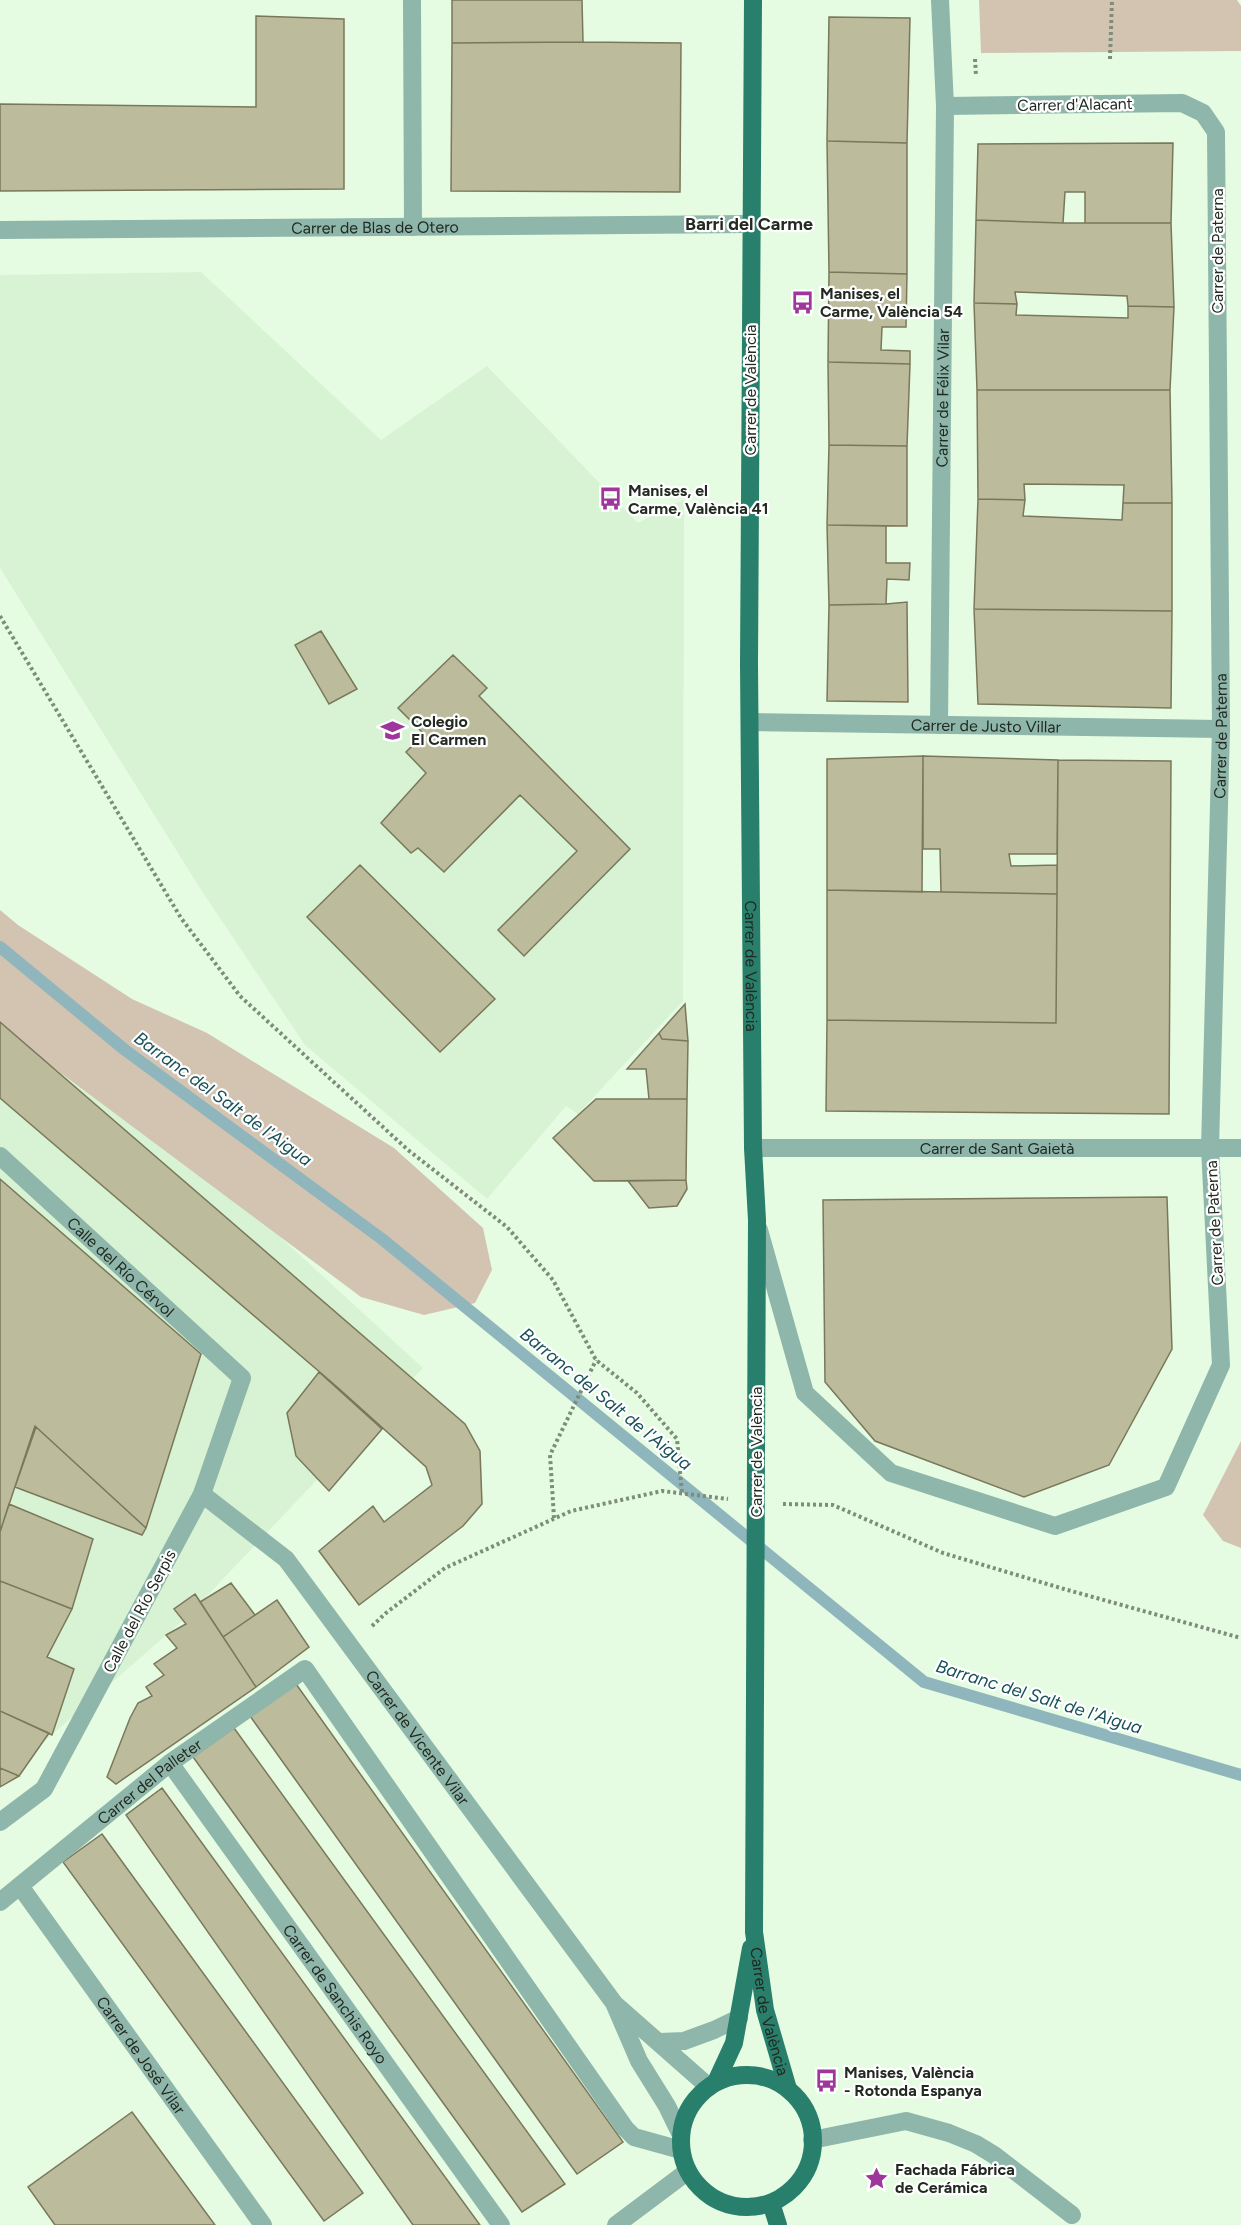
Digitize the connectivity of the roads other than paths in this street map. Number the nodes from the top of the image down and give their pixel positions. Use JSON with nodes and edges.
{"nodes":[{"id":1,"x":412,"y":0,"type":"edge"},
{"id":2,"x":753,"y":0,"type":"edge"},
{"id":3,"x":940,"y":0,"type":"edge"},
{"id":4,"x":945,"y":106,"type":"junction"},
{"id":5,"x":1203,"y":113,"type":"joint"},
{"id":6,"x":750,"y":224,"type":"junction"},
{"id":7,"x":413,"y":226,"type":"junction"},
{"id":8,"x":0,"y":230,"type":"edge"},
{"id":9,"x":750,"y":722,"type":"junction"},
{"id":10,"x":939,"y":725,"type":"junction"},
{"id":11,"x":1221,"y":729,"type":"junction"},
{"id":12,"x":753,"y":1148,"type":"junction"},
{"id":13,"x":1210,"y":1148,"type":"junction"},
{"id":14,"x":1241,"y":1148,"type":"edge"},
{"id":15,"x":0,"y":1156,"type":"edge"},
{"id":16,"x":757,"y":1220,"type":"junction"},
{"id":17,"x":242,"y":1378,"type":"joint"},
{"id":18,"x":202,"y":1494,"type":"junction"},
{"id":19,"x":170,"y":1763,"type":"junction"},
{"id":20,"x":0,"y":1822,"type":"edge"},
{"id":21,"x":20,"y":1886,"type":"junction"},
{"id":22,"x":0,"y":1902,"type":"edge"},
{"id":23,"x":754,"y":1932,"type":"junction"},
{"id":24,"x":614,"y":2003,"type":"junction"},
{"id":25,"x":738,"y":2018,"type":"junction"},
{"id":26,"x":660,"y":2042,"type":"junction"},
{"id":27,"x":713,"y":2085,"type":"junction"},
{"id":28,"x":788,"y":2089,"type":"junction"},
{"id":29,"x":812,"y":2140,"type":"junction"},
{"id":30,"x":681,"y":2142,"type":"junction"},
{"id":31,"x":688,"y":2171,"type":"junction"},
{"id":32,"x":771,"y":2203,"type":"junction"},
{"id":33,"x":1072,"y":2215,"type":"dead end"},
{"id":34,"x":263,"y":2225,"type":"edge"},
{"id":35,"x":501,"y":2225,"type":"edge"},
{"id":36,"x":616,"y":2225,"type":"edge"},
{"id":37,"x":778,"y":2225,"type":"edge"}],
"edges":[{"from":1,"to":7,"type":"street"},
{"from":2,"to":6,"type":"main road","name":"Carrer de València"},
{"from":3,"to":4,"type":"street","name":"Carrer de Félix Vilar"},
{"from":4,"to":5,"type":"street","name":"Carrer d'Alacant"},
{"from":4,"to":10,"type":"street","name":"Carrer de Félix Vilar"},
{"from":5,"to":11,"type":"street","name":"Carrer de Paterna"},
{"from":6,"to":7,"type":"street","name":"Carrer de Blas de Otero"},
{"from":6,"to":9,"type":"main road","name":"Carrer de València"},
{"from":7,"to":8,"type":"street","name":"Carrer de Blas de Otero"},
{"from":9,"to":10,"type":"street","name":"Carrer de Justo Villar"},
{"from":9,"to":12,"type":"main road","name":"Carrer de València"},
{"from":10,"to":11,"type":"street","name":"Carrer de Justo Villar"},
{"from":11,"to":13,"type":"street","name":"Carrer de Paterna"},
{"from":12,"to":13,"type":"street","name":"Carrer de Sant Gaietà"},
{"from":12,"to":16,"type":"main road","name":"Carrer de València"},
{"from":13,"to":14,"type":"street","name":"Carrer de Sant Gaietà"},
{"from":13,"to":16,"type":"street","name":"Carrer de Paterna"},
{"from":15,"to":17,"type":"street","name":"Calle del Río Cérvol"},
{"from":16,"to":23,"type":"main road","name":"Carrer de València"},
{"from":17,"to":18,"type":"street","name":"Calle del Río Serpis"},
{"from":18,"to":20,"type":"street","name":"Calle del Río Serpis"},
{"from":18,"to":24,"type":"street","name":"Carrer de Vicente Vilar"},
{"from":19,"to":21,"type":"street","name":"Carrer del Palleter"},
{"from":19,"to":30,"type":"street","name":"Carrer del Palleter"},
{"from":19,"to":35,"type":"street","name":"Carrer de Sanchis Royo"},
{"from":21,"to":22,"type":"street","name":"Carrer del Palleter"},
{"from":21,"to":34,"type":"street","name":"Carrer de José Vilar"},
{"from":23,"to":25,"type":"main road","name":"Carrer de València"},
{"from":23,"to":28,"type":"main road","name":"Carrer de València"},
{"from":24,"to":26,"type":"street","name":"Carrer de Vicente Vilar"},
{"from":24,"to":30,"type":"street","name":"Carrer de Vicente Vilar"},
{"from":25,"to":26,"type":"street"},
{"from":25,"to":27,"type":"main road","name":"Carrer de València"},
{"from":26,"to":27,"type":"street","name":"Carrer de Vicente Vilar"},
{"from":27,"to":28,"type":"main road"},
{"from":27,"to":30,"type":"main road"},
{"from":28,"to":29,"type":"main road"},
{"from":29,"to":32,"type":"main road"},
{"from":29,"to":33,"type":"street"},
{"from":30,"to":31,"type":"main road"},
{"from":31,"to":32,"type":"main road"},
{"from":31,"to":36,"type":"street"},
{"from":32,"to":37,"type":"main road"}]}
